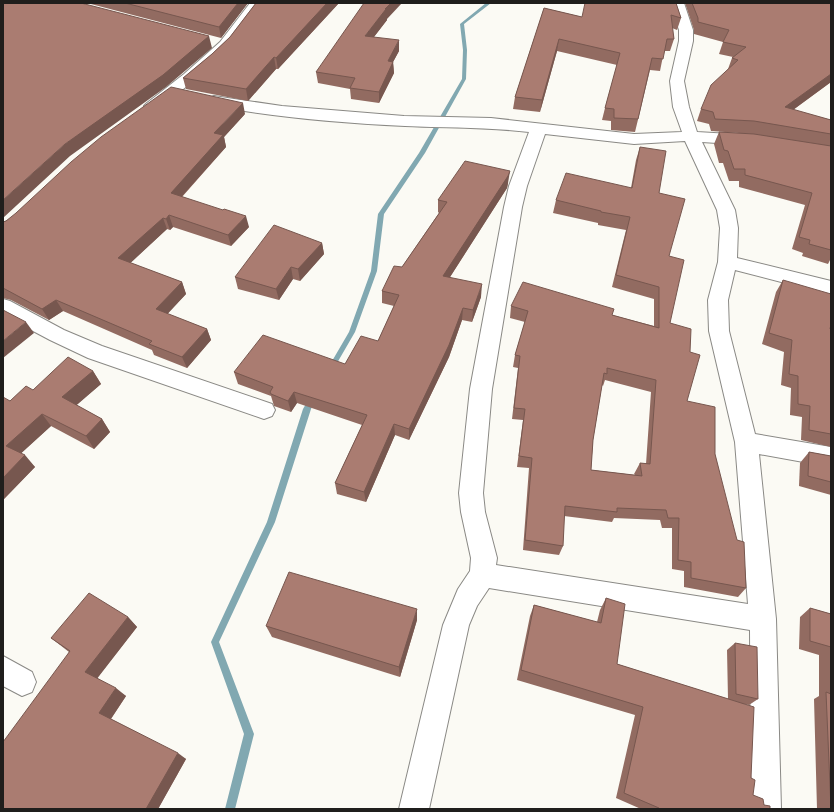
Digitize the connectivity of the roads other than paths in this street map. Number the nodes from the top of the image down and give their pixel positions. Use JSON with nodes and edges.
{"nodes":[{"id":1,"x":257,"y":3,"type":"edge"},
{"id":2,"x":677,"y":3,"type":"edge"},
{"id":3,"x":210,"y":41,"type":"edge"},
{"id":4,"x":225,"y":45,"type":"junction"},
{"id":5,"x":202,"y":98,"type":"edge"},
{"id":6,"x":139,"y":115,"type":"edge"},
{"id":7,"x":538,"y":130,"type":"junction"},
{"id":8,"x":691,"y":136,"type":"junction"},
{"id":9,"x":765,"y":142,"type":"edge"},
{"id":10,"x":727,"y":262,"type":"junction"},
{"id":11,"x":831,"y":288,"type":"edge"},
{"id":12,"x":3,"y":306,"type":"edge"},
{"id":13,"x":264,"y":410,"type":"dead end"},
{"id":14,"x":746,"y":442,"type":"junction"},
{"id":15,"x":831,"y":457,"type":"edge"},
{"id":16,"x":483,"y":575,"type":"junction"},
{"id":17,"x":763,"y":619,"type":"junction"},
{"id":18,"x":414,"y":809,"type":"edge"},
{"id":19,"x":766,"y":809,"type":"edge"}],
"edges":[{"from":1,"to":4,"type":"street"},
{"from":2,"to":8,"type":"street"},
{"from":3,"to":4,"type":"street"},
{"from":4,"to":6,"type":"street"},
{"from":5,"to":7,"type":"street"},
{"from":7,"to":8,"type":"street"},
{"from":7,"to":16,"type":"street"},
{"from":8,"to":9,"type":"street"},
{"from":8,"to":10,"type":"street"},
{"from":10,"to":11,"type":"street"},
{"from":10,"to":14,"type":"street"},
{"from":12,"to":13,"type":"street"},
{"from":14,"to":15,"type":"street"},
{"from":14,"to":17,"type":"street"},
{"from":16,"to":17,"type":"street"},
{"from":16,"to":18,"type":"street"},
{"from":17,"to":19,"type":"street"}]}
